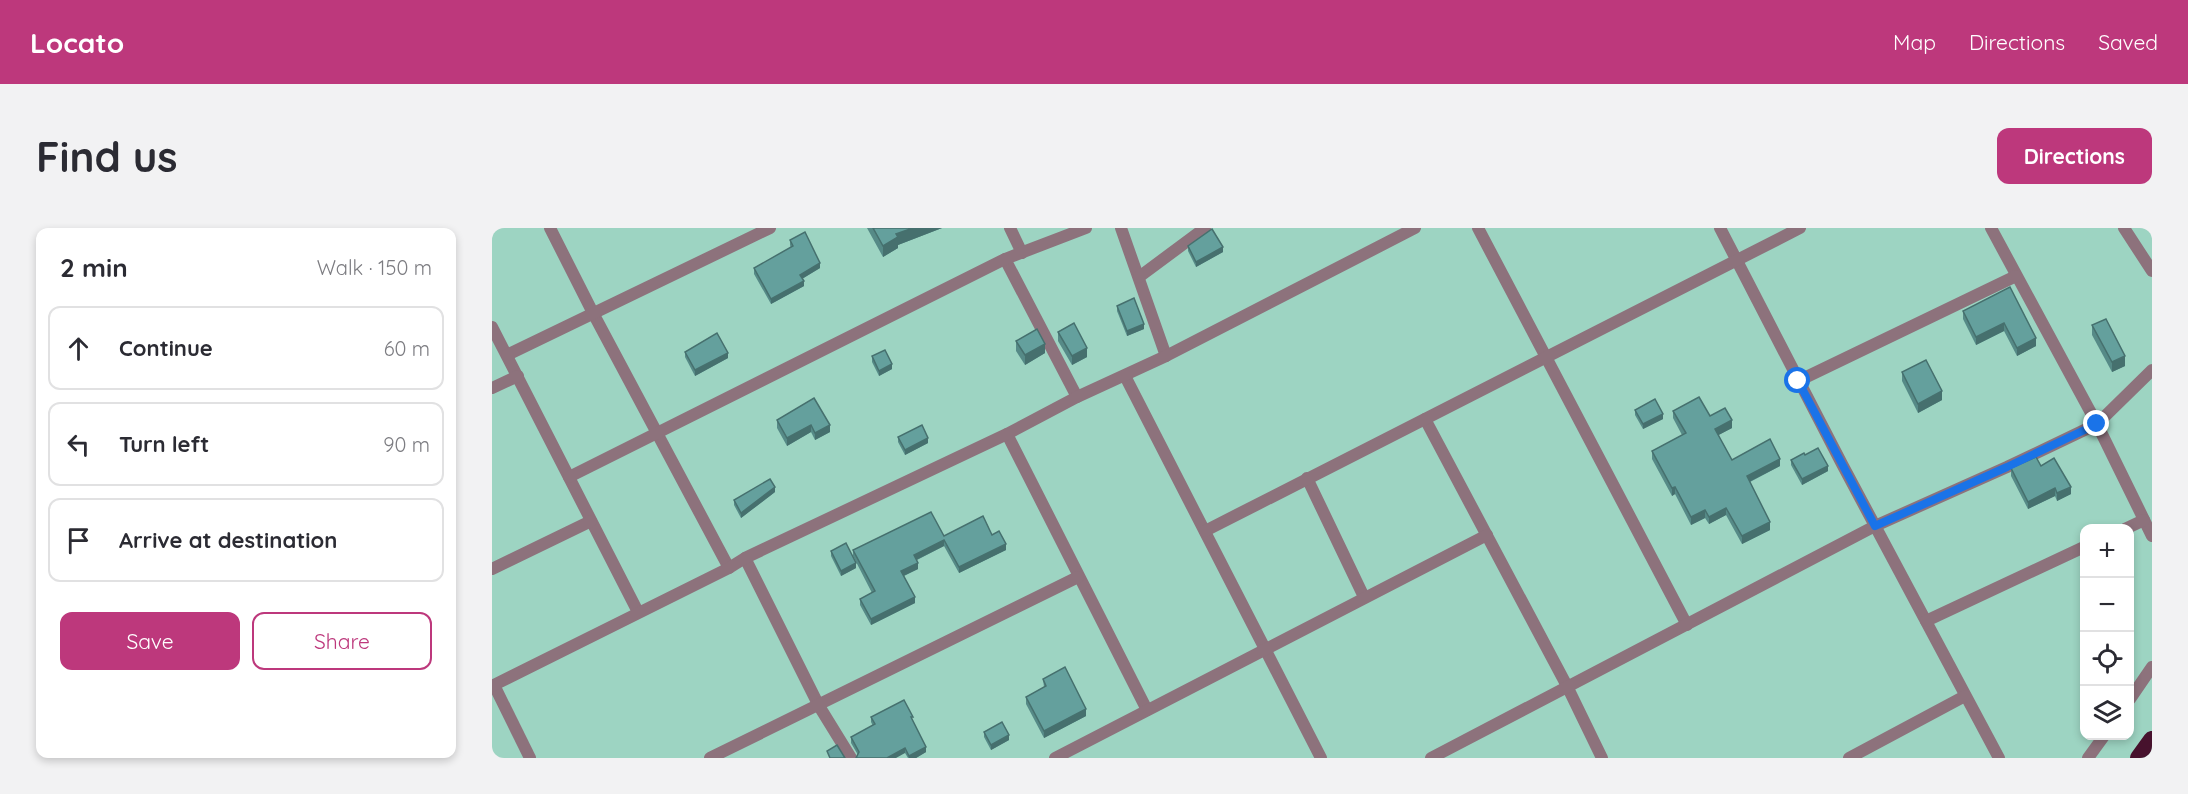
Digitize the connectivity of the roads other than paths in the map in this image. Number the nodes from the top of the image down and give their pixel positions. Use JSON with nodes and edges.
{"nodes":[{"id":1,"x":550,"y":228,"type":"edge"},
{"id":2,"x":770,"y":228,"type":"edge"},
{"id":3,"x":1010,"y":228,"type":"edge"},
{"id":4,"x":1086,"y":228,"type":"edge"},
{"id":5,"x":1121,"y":228,"type":"edge"},
{"id":6,"x":1205,"y":228,"type":"edge"},
{"id":7,"x":1415,"y":228,"type":"edge"},
{"id":8,"x":1478,"y":228,"type":"edge"},
{"id":9,"x":1720,"y":228,"type":"edge"},
{"id":10,"x":1800,"y":228,"type":"edge"},
{"id":11,"x":1991,"y":228,"type":"edge"},
{"id":12,"x":2124,"y":228,"type":"edge"},
{"id":13,"x":1022,"y":253,"type":"junction"},
{"id":14,"x":1005,"y":259,"type":"junction"},
{"id":15,"x":1736,"y":260,"type":"junction"},
{"id":16,"x":2152,"y":272,"type":"edge"},
{"id":17,"x":2016,"y":276,"type":"junction"},
{"id":18,"x":1139,"y":277,"type":"junction"},
{"id":19,"x":593,"y":313,"type":"junction"},
{"id":20,"x":492,"y":327,"type":"edge"},
{"id":21,"x":507,"y":355,"type":"junction"},
{"id":22,"x":1166,"y":356,"type":"junction"},
{"id":23,"x":1546,"y":359,"type":"junction"},
{"id":24,"x":2152,"y":370,"type":"edge"},
{"id":25,"x":518,"y":376,"type":"junction"},
{"id":26,"x":1125,"y":376,"type":"junction"},
{"id":27,"x":1798,"y":381,"type":"junction"},
{"id":28,"x":492,"y":388,"type":"edge"},
{"id":29,"x":1077,"y":397,"type":"junction"},
{"id":30,"x":1425,"y":419,"type":"junction"},
{"id":31,"x":2097,"y":424,"type":"junction"},
{"id":32,"x":657,"y":433,"type":"junction"},
{"id":33,"x":1007,"y":434,"type":"junction"},
{"id":34,"x":569,"y":477,"type":"junction"},
{"id":35,"x":1307,"y":478,"type":"junction"},
{"id":36,"x":591,"y":520,"type":"junction"},
{"id":37,"x":2144,"y":520,"type":"junction"},
{"id":38,"x":2134,"y":524,"type":"edge"},
{"id":39,"x":1875,"y":526,"type":"junction"},
{"id":40,"x":1205,"y":531,"type":"junction"},
{"id":41,"x":1488,"y":535,"type":"junction"},
{"id":42,"x":2152,"y":536,"type":"edge"},
{"id":43,"x":2080,"y":549,"type":"edge"},
{"id":44,"x":745,"y":558,"type":"junction"},
{"id":45,"x":729,"y":568,"type":"junction"},
{"id":46,"x":492,"y":569,"type":"edge"},
{"id":47,"x":1078,"y":577,"type":"junction"},
{"id":48,"x":1364,"y":597,"type":"junction"},
{"id":49,"x":638,"y":612,"type":"junction"},
{"id":50,"x":1926,"y":621,"type":"junction"},
{"id":51,"x":1687,"y":625,"type":"junction"},
{"id":52,"x":1266,"y":649,"type":"junction"},
{"id":53,"x":2152,"y":667,"type":"edge"},
{"id":54,"x":493,"y":686,"type":"edge"},
{"id":55,"x":1567,"y":686,"type":"junction"},
{"id":56,"x":2134,"y":693,"type":"edge"},
{"id":57,"x":1965,"y":696,"type":"junction"},
{"id":58,"x":819,"y":706,"type":"junction"},
{"id":59,"x":1147,"y":710,"type":"junction"},
{"id":60,"x":2101,"y":740,"type":"edge"},
{"id":61,"x":2152,"y":741,"type":"edge"},
{"id":62,"x":530,"y":758,"type":"edge"},
{"id":63,"x":710,"y":758,"type":"edge"},
{"id":64,"x":851,"y":758,"type":"edge"},
{"id":65,"x":1055,"y":758,"type":"edge"},
{"id":66,"x":1321,"y":758,"type":"edge"},
{"id":67,"x":1431,"y":758,"type":"edge"},
{"id":68,"x":1602,"y":758,"type":"edge"},
{"id":69,"x":1849,"y":758,"type":"edge"},
{"id":70,"x":1999,"y":758,"type":"edge"},
{"id":71,"x":2088,"y":758,"type":"edge"},
{"id":72,"x":2139,"y":758,"type":"edge"}],
"edges":[{"from":1,"to":19,"type":"street"},
{"from":2,"to":19,"type":"street"},
{"from":3,"to":13,"type":"street"},
{"from":4,"to":13,"type":"street"},
{"from":5,"to":18,"type":"street"},
{"from":6,"to":18,"type":"street"},
{"from":7,"to":22,"type":"street"},
{"from":8,"to":23,"type":"street"},
{"from":9,"to":15,"type":"street"},
{"from":10,"to":15,"type":"street"},
{"from":11,"to":17,"type":"street"},
{"from":12,"to":16,"type":"street"},
{"from":13,"to":14,"type":"street"},
{"from":14,"to":29,"type":"street"},
{"from":14,"to":32,"type":"street"},
{"from":15,"to":23,"type":"street"},
{"from":15,"to":27,"type":"street"},
{"from":17,"to":27,"type":"street"},
{"from":17,"to":31,"type":"street"},
{"from":18,"to":22,"type":"street"},
{"from":19,"to":21,"type":"street"},
{"from":19,"to":32,"type":"street"},
{"from":20,"to":21,"type":"street"},
{"from":21,"to":25,"type":"street"},
{"from":22,"to":26,"type":"street"},
{"from":23,"to":30,"type":"street"},
{"from":23,"to":51,"type":"street"},
{"from":24,"to":31,"type":"street"},
{"from":25,"to":28,"type":"street"},
{"from":25,"to":34,"type":"street"},
{"from":26,"to":29,"type":"street"},
{"from":26,"to":40,"type":"street"},
{"from":27,"to":39,"type":"street"},
{"from":29,"to":33,"type":"street"},
{"from":30,"to":35,"type":"street"},
{"from":30,"to":41,"type":"street"},
{"from":31,"to":37,"type":"street"},
{"from":31,"to":39,"type":"street"},
{"from":32,"to":34,"type":"street"},
{"from":32,"to":45,"type":"street"},
{"from":33,"to":44,"type":"street"},
{"from":33,"to":47,"type":"street"},
{"from":34,"to":36,"type":"street"},
{"from":35,"to":40,"type":"street"},
{"from":35,"to":48,"type":"street"},
{"from":36,"to":46,"type":"street"},
{"from":36,"to":49,"type":"street"},
{"from":37,"to":38,"type":"street"},
{"from":37,"to":42,"type":"street"},
{"from":39,"to":50,"type":"street"},
{"from":39,"to":51,"type":"street"},
{"from":40,"to":52,"type":"street"},
{"from":41,"to":48,"type":"street"},
{"from":41,"to":55,"type":"street"},
{"from":43,"to":50,"type":"street"},
{"from":44,"to":45,"type":"street"},
{"from":44,"to":58,"type":"street"},
{"from":45,"to":49,"type":"street"},
{"from":47,"to":58,"type":"street"},
{"from":47,"to":59,"type":"street"},
{"from":48,"to":52,"type":"street"},
{"from":49,"to":54,"type":"street"},
{"from":50,"to":57,"type":"street"},
{"from":51,"to":55,"type":"street"},
{"from":52,"to":59,"type":"street"},
{"from":52,"to":66,"type":"street"},
{"from":53,"to":56,"type":"street"},
{"from":54,"to":62,"type":"street"},
{"from":55,"to":67,"type":"street"},
{"from":55,"to":68,"type":"street"},
{"from":57,"to":69,"type":"street"},
{"from":57,"to":70,"type":"street"},
{"from":58,"to":63,"type":"street"},
{"from":58,"to":64,"type":"street"},
{"from":59,"to":65,"type":"street"},
{"from":60,"to":71,"type":"street"},
{"from":61,"to":72,"type":"highway"}]}
